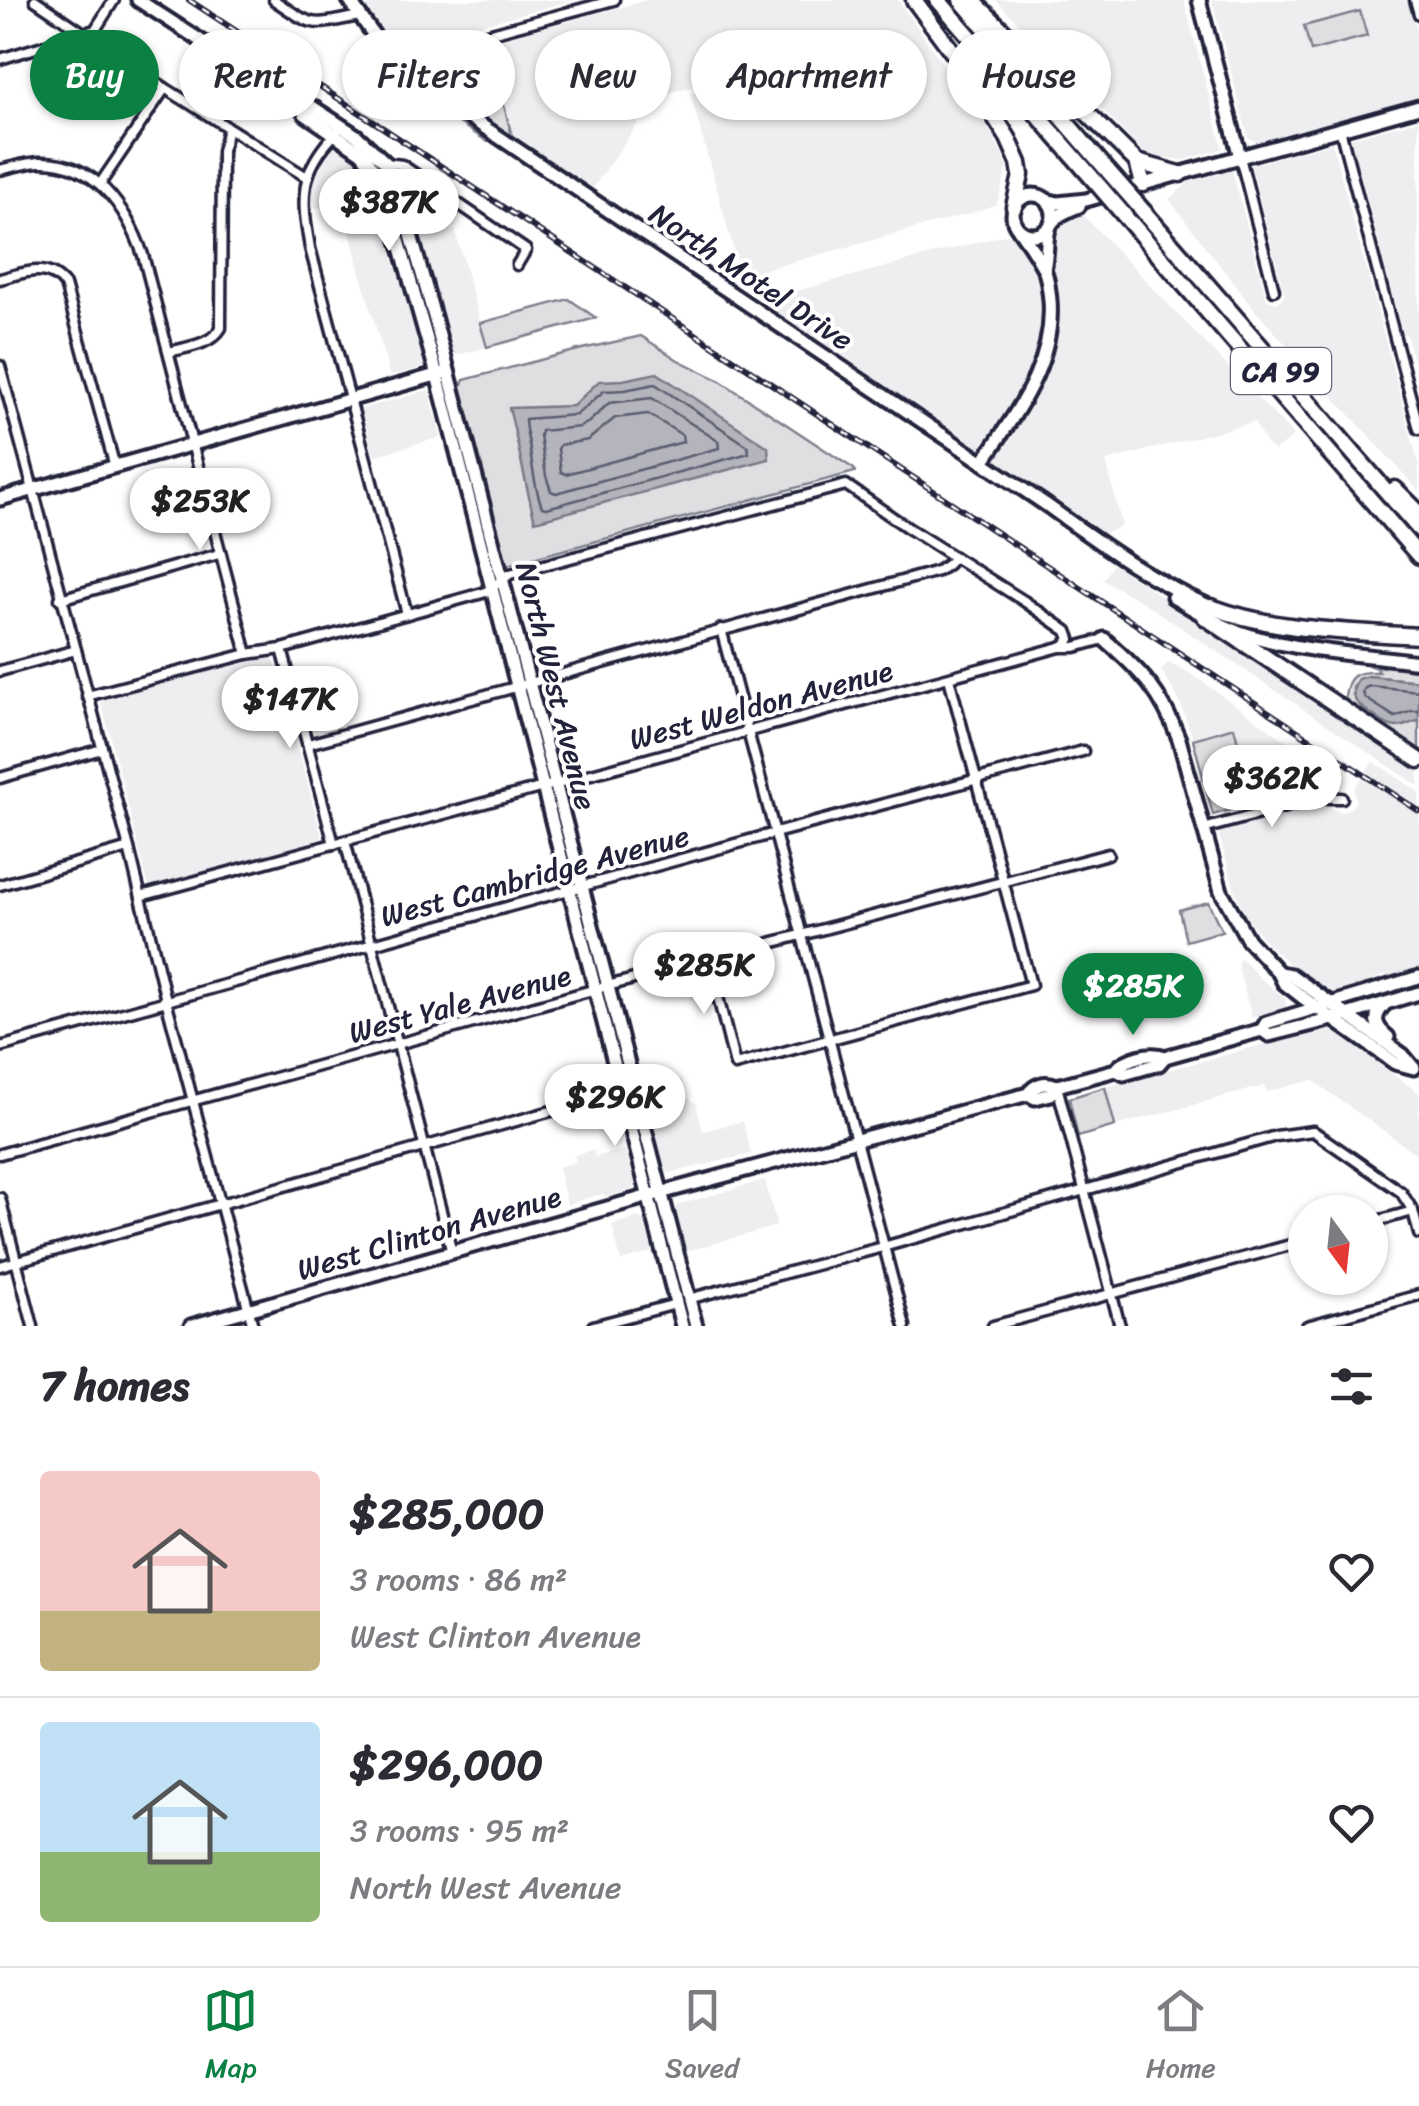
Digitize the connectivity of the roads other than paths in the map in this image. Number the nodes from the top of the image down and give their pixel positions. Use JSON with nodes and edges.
{"nodes":[{"id":1,"x":35,"y":0,"type":"edge"},
{"id":2,"x":114,"y":0,"type":"edge"},
{"id":3,"x":138,"y":0,"type":"edge"},
{"id":4,"x":274,"y":0,"type":"edge"},
{"id":5,"x":349,"y":0,"type":"edge"},
{"id":6,"x":614,"y":0,"type":"edge"},
{"id":7,"x":914,"y":0,"type":"edge"},
{"id":8,"x":938,"y":0,"type":"edge"},
{"id":9,"x":961,"y":0,"type":"edge"},
{"id":10,"x":972,"y":0,"type":"edge"},
{"id":11,"x":1199,"y":0,"type":"edge"},
{"id":12,"x":1417,"y":0,"type":"edge"},
{"id":13,"x":1419,"y":14,"type":"edge"},
{"id":14,"x":359,"y":16,"type":"junction"},
{"id":15,"x":80,"y":30,"type":"edge"},
{"id":16,"x":95,"y":30,"type":"edge"},
{"id":17,"x":184,"y":30,"type":"edge"},
{"id":18,"x":369,"y":30,"type":"edge"},
{"id":19,"x":502,"y":30,"type":"edge"},
{"id":20,"x":30,"y":50,"type":"edge"},
{"id":21,"x":0,"y":59,"type":"edge"},
{"id":22,"x":159,"y":84,"type":"edge"},
{"id":23,"x":165,"y":88,"type":"junction"},
{"id":24,"x":1419,"y":107,"type":"edge"},
{"id":25,"x":322,"y":113,"type":"edge"},
{"id":26,"x":314,"y":120,"type":"edge"},
{"id":27,"x":474,"y":120,"type":"edge"},
{"id":28,"x":228,"y":129,"type":"junction"},
{"id":29,"x":1340,"y":129,"type":"junction"},
{"id":30,"x":334,"y":133,"type":"junction"},
{"id":31,"x":1240,"y":157,"type":"junction"},
{"id":32,"x":1137,"y":162,"type":"junction"},
{"id":33,"x":380,"y":163,"type":"junction"},
{"id":34,"x":0,"y":170,"type":"edge"},
{"id":35,"x":1180,"y":174,"type":"junction"},
{"id":36,"x":305,"y":176,"type":"junction"},
{"id":37,"x":100,"y":184,"type":"junction"},
{"id":38,"x":427,"y":184,"type":"junction"},
{"id":39,"x":1144,"y":184,"type":"junction"},
{"id":40,"x":400,"y":196,"type":"junction"},
{"id":41,"x":1046,"y":200,"type":"junction"},
{"id":42,"x":1086,"y":200,"type":"junction"},
{"id":43,"x":1014,"y":207,"type":"junction"},
{"id":44,"x":392,"y":214,"type":"junction"},
{"id":45,"x":1050,"y":224,"type":"junction"},
{"id":46,"x":1020,"y":230,"type":"junction"},
{"id":47,"x":414,"y":244,"type":"junction"},
{"id":48,"x":403,"y":256,"type":"junction"},
{"id":49,"x":517,"y":265,"type":"dead end"},
{"id":50,"x":1044,"y":269,"type":"junction"},
{"id":51,"x":0,"y":279,"type":"edge"},
{"id":52,"x":1274,"y":290,"type":"dead end"},
{"id":53,"x":430,"y":302,"type":"junction"},
{"id":54,"x":169,"y":352,"type":"junction"},
{"id":55,"x":0,"y":366,"type":"edge"},
{"id":56,"x":443,"y":374,"type":"junction"},
{"id":57,"x":352,"y":400,"type":"junction"},
{"id":58,"x":1322,"y":418,"type":"junction"},
{"id":59,"x":1419,"y":429,"type":"edge"},
{"id":60,"x":192,"y":445,"type":"junction"},
{"id":61,"x":983,"y":462,"type":"junction"},
{"id":62,"x":115,"y":467,"type":"junction"},
{"id":63,"x":34,"y":490,"type":"junction"},
{"id":64,"x":0,"y":499,"type":"edge"},
{"id":65,"x":1419,"y":513,"type":"edge"},
{"id":66,"x":1395,"y":528,"type":"junction"},
{"id":67,"x":1419,"y":529,"type":"edge"},
{"id":68,"x":220,"y":554,"type":"junction"},
{"id":69,"x":1419,"y":556,"type":"edge"},
{"id":70,"x":954,"y":557,"type":"junction"},
{"id":71,"x":1419,"y":563,"type":"edge"},
{"id":72,"x":503,"y":580,"type":"junction"},
{"id":73,"x":492,"y":588,"type":"junction"},
{"id":74,"x":60,"y":599,"type":"junction"},
{"id":75,"x":1208,"y":612,"type":"junction"},
{"id":76,"x":408,"y":614,"type":"junction"},
{"id":77,"x":721,"y":629,"type":"junction"},
{"id":78,"x":1419,"y":636,"type":"edge"},
{"id":79,"x":1104,"y":639,"type":"joint"},
{"id":80,"x":1060,"y":647,"type":"junction"},
{"id":81,"x":282,"y":649,"type":"junction"},
{"id":82,"x":76,"y":650,"type":"junction"},
{"id":83,"x":247,"y":654,"type":"junction"},
{"id":84,"x":1419,"y":662,"type":"edge"},
{"id":85,"x":0,"y":671,"type":"edge"},
{"id":86,"x":949,"y":678,"type":"junction"},
{"id":87,"x":523,"y":684,"type":"junction"},
{"id":88,"x":87,"y":696,"type":"junction"},
{"id":89,"x":748,"y":731,"type":"junction"},
{"id":90,"x":308,"y":744,"type":"junction"},
{"id":91,"x":102,"y":749,"type":"junction"},
{"id":92,"x":1083,"y":751,"type":"dead end"},
{"id":93,"x":1419,"y":760,"type":"edge"},
{"id":94,"x":0,"y":778,"type":"edge"},
{"id":95,"x":976,"y":780,"type":"junction"},
{"id":96,"x":550,"y":785,"type":"junction"},
{"id":97,"x":1342,"y":798,"type":"dead end"},
{"id":98,"x":1204,"y":828,"type":"junction"},
{"id":99,"x":775,"y":833,"type":"junction"},
{"id":100,"x":345,"y":841,"type":"junction"},
{"id":101,"x":334,"y":844,"type":"junction"},
{"id":102,"x":129,"y":848,"type":"junction"},
{"id":103,"x":1108,"y":854,"type":"dead end"},
{"id":104,"x":1003,"y":882,"type":"junction"},
{"id":105,"x":0,"y":885,"type":"edge"},
{"id":106,"x":576,"y":888,"type":"junction"},
{"id":107,"x":141,"y":896,"type":"junction"},
{"id":108,"x":802,"y":936,"type":"junction"},
{"id":109,"x":372,"y":944,"type":"junction"},
{"id":110,"x":709,"y":961,"type":"junction"},
{"id":111,"x":1419,"y":977,"type":"edge"},
{"id":112,"x":602,"y":988,"type":"junction"},
{"id":113,"x":1419,"y":993,"type":"edge"},
{"id":114,"x":166,"y":1000,"type":"junction"},
{"id":115,"x":1386,"y":1003,"type":"junction"},
{"id":116,"x":1324,"y":1006,"type":"junction"},
{"id":117,"x":1339,"y":1017,"type":"junction"},
{"id":118,"x":1262,"y":1030,"type":"junction"},
{"id":119,"x":830,"y":1039,"type":"junction"},
{"id":120,"x":397,"y":1044,"type":"junction"},
{"id":121,"x":0,"y":1047,"type":"edge"},
{"id":122,"x":1394,"y":1049,"type":"junction"},
{"id":123,"x":1417,"y":1070,"type":"edge"},
{"id":124,"x":1057,"y":1086,"type":"junction"},
{"id":125,"x":628,"y":1090,"type":"junction"},
{"id":126,"x":193,"y":1100,"type":"junction"},
{"id":127,"x":856,"y":1140,"type":"junction"},
{"id":128,"x":423,"y":1146,"type":"junction"},
{"id":129,"x":0,"y":1154,"type":"edge"},
{"id":130,"x":1084,"y":1191,"type":"junction"},
{"id":131,"x":654,"y":1195,"type":"junction"},
{"id":132,"x":0,"y":1198,"type":"edge"},
{"id":133,"x":222,"y":1206,"type":"junction"},
{"id":134,"x":1413,"y":1211,"type":"junction"},
{"id":135,"x":1388,"y":1218,"type":"edge"},
{"id":136,"x":1419,"y":1234,"type":"edge"},
{"id":137,"x":1288,"y":1246,"type":"edge"},
{"id":138,"x":883,"y":1248,"type":"junction"},
{"id":139,"x":452,"y":1253,"type":"junction"},
{"id":140,"x":17,"y":1262,"type":"junction"},
{"id":141,"x":0,"y":1266,"type":"edge"},
{"id":142,"x":1111,"y":1293,"type":"junction"},
{"id":143,"x":1419,"y":1296,"type":"edge"},
{"id":144,"x":682,"y":1301,"type":"junction"},
{"id":145,"x":248,"y":1310,"type":"junction"},
{"id":146,"x":34,"y":1326,"type":"edge"},
{"id":147,"x":191,"y":1326,"type":"edge"},
{"id":148,"x":253,"y":1326,"type":"edge"},
{"id":149,"x":593,"y":1326,"type":"edge"},
{"id":150,"x":682,"y":1326,"type":"edge"},
{"id":151,"x":696,"y":1326,"type":"edge"},
{"id":152,"x":904,"y":1326,"type":"edge"},
{"id":153,"x":993,"y":1326,"type":"edge"},
{"id":154,"x":1120,"y":1326,"type":"edge"},
{"id":155,"x":1307,"y":1326,"type":"edge"}],
"edges":[{"from":1,"to":15,"type":"street"},
{"from":2,"to":16,"type":"street"},
{"from":3,"to":17,"type":"main road"},
{"from":4,"to":14,"type":"street"},
{"from":5,"to":14,"type":"main road"},
{"from":6,"to":19,"type":"street"},
{"from":7,"to":43,"type":"highway"},
{"from":8,"to":66,"type":"highway","number":"CA 99","bridge":true},
{"from":9,"to":58,"type":"highway","number":"CA 99","bridge":true},
{"from":10,"to":32,"type":"highway"},
{"from":11,"to":31,"type":"main road"},
{"from":12,"to":13,"type":"street"},
{"from":14,"to":18,"type":"main road","name":"North Motel Drive"},
{"from":20,"to":21,"type":"street"},
{"from":22,"to":23,"type":"street"},
{"from":23,"to":28,"type":"street"},
{"from":23,"to":37,"type":"street"},
{"from":24,"to":29,"type":"main road"},
{"from":25,"to":33,"type":"main road","name":"North West Avenue"},
{"from":26,"to":30,"type":"main road"},
{"from":27,"to":61,"type":"main road","name":"North Motel Drive"},
{"from":28,"to":36,"type":"street"},
{"from":28,"to":54,"type":"street"},
{"from":29,"to":31,"type":"main road"},
{"from":29,"to":59,"type":"street"},
{"from":30,"to":33,"type":"main road"},
{"from":30,"to":36,"type":"street"},
{"from":31,"to":35,"type":"main road"},
{"from":31,"to":52,"type":"street"},
{"from":32,"to":35,"type":"highway"},
{"from":32,"to":39,"type":"highway"},
{"from":33,"to":38,"type":"street"},
{"from":33,"to":40,"type":"main road","name":"North West Avenue"},
{"from":33,"to":44,"type":"main road","name":"North West Avenue"},
{"from":34,"to":37,"type":"street"},
{"from":35,"to":39,"type":"main road"},
{"from":36,"to":57,"type":"street"},
{"from":37,"to":54,"type":"street"},
{"from":38,"to":40,"type":"street"},
{"from":38,"to":49,"type":"street"},
{"from":39,"to":42,"type":"main road"},
{"from":40,"to":47,"type":"main road","name":"North West Avenue"},
{"from":41,"to":42,"type":"main road"},
{"from":41,"to":43,"type":"main road"},
{"from":41,"to":45,"type":"main road"},
{"from":42,"to":45,"type":"main road"},
{"from":43,"to":46,"type":"main road"},
{"from":44,"to":47,"type":"main road"},
{"from":44,"to":48,"type":"main road","name":"North West Avenue"},
{"from":45,"to":46,"type":"main road"},
{"from":45,"to":50,"type":"main road"},
{"from":46,"to":50,"type":"main road"},
{"from":47,"to":53,"type":"main road","name":"North West Avenue"},
{"from":48,"to":53,"type":"main road"},
{"from":48,"to":56,"type":"main road","name":"North West Avenue"},
{"from":50,"to":61,"type":"main road"},
{"from":51,"to":62,"type":"street"},
{"from":53,"to":56,"type":"main road","name":"North West Avenue"},
{"from":54,"to":60,"type":"street"},
{"from":55,"to":63,"type":"street"},
{"from":56,"to":57,"type":"main road"},
{"from":56,"to":72,"type":"main road","name":"North West Avenue"},
{"from":56,"to":73,"type":"main road","name":"North West Avenue"},
{"from":57,"to":60,"type":"main road"},
{"from":57,"to":76,"type":"street"},
{"from":58,"to":65,"type":"highway"},
{"from":58,"to":67,"type":"highway","number":"CA 99"},
{"from":60,"to":62,"type":"main road"},
{"from":60,"to":68,"type":"street"},
{"from":61,"to":75,"type":"main road","name":"North Motel Drive"},
{"from":62,"to":63,"type":"main road"},
{"from":63,"to":64,"type":"main road"},
{"from":63,"to":74,"type":"street"},
{"from":66,"to":69,"type":"highway","number":"CA 99"},
{"from":66,"to":71,"type":"highway"},
{"from":68,"to":74,"type":"street"},
{"from":68,"to":83,"type":"street"},
{"from":70,"to":72,"type":"street"},
{"from":70,"to":77,"type":"street"},
{"from":70,"to":80,"type":"street"},
{"from":72,"to":73,"type":"street"},
{"from":72,"to":87,"type":"main road","name":"North West Avenue"},
{"from":73,"to":76,"type":"street"},
{"from":73,"to":87,"type":"main road","name":"North West Avenue"},
{"from":74,"to":82,"type":"street"},
{"from":75,"to":78,"type":"highway"},
{"from":75,"to":84,"type":"main road","name":"North Motel Drive"},
{"from":75,"to":93,"type":"highway"},
{"from":76,"to":81,"type":"street"},
{"from":77,"to":87,"type":"street"},
{"from":77,"to":89,"type":"street"},
{"from":79,"to":80,"type":"street","name":"West Weldon Avenue"},
{"from":79,"to":98,"type":"main road"},
{"from":80,"to":86,"type":"street","name":"West Weldon Avenue"},
{"from":81,"to":83,"type":"street"},
{"from":81,"to":90,"type":"street"},
{"from":82,"to":85,"type":"street"},
{"from":82,"to":88,"type":"street"},
{"from":83,"to":88,"type":"street"},
{"from":86,"to":89,"type":"street","name":"West Weldon Avenue"},
{"from":86,"to":95,"type":"street"},
{"from":87,"to":90,"type":"street"},
{"from":87,"to":96,"type":"main road","name":"North West Avenue"},
{"from":88,"to":91,"type":"street"},
{"from":89,"to":96,"type":"street","name":"West Weldon Avenue"},
{"from":89,"to":99,"type":"street"},
{"from":90,"to":101,"type":"street"},
{"from":91,"to":94,"type":"street"},
{"from":91,"to":102,"type":"street"},
{"from":92,"to":95,"type":"street","name":"West Cambridge Avenue"},
{"from":95,"to":99,"type":"street","name":"West Cambridge Avenue"},
{"from":95,"to":104,"type":"street"},
{"from":96,"to":100,"type":"street","name":"West Weldon Avenue"},
{"from":96,"to":106,"type":"main road","name":"North West Avenue"},
{"from":97,"to":98,"type":"street"},
{"from":98,"to":116,"type":"main road"},
{"from":99,"to":106,"type":"street","name":"West Cambridge Avenue"},
{"from":99,"to":108,"type":"street"},
{"from":100,"to":101,"type":"street","name":"West Weldon Avenue"},
{"from":100,"to":109,"type":"street"},
{"from":101,"to":107,"type":"street","name":"West Weldon Avenue"},
{"from":102,"to":105,"type":"street"},
{"from":102,"to":107,"type":"street"},
{"from":103,"to":104,"type":"street","name":"West Yale Avenue"},
{"from":104,"to":108,"type":"street","name":"West Yale Avenue"},
{"from":104,"to":119,"type":"street"},
{"from":106,"to":109,"type":"street","name":"West Cambridge Avenue"},
{"from":106,"to":112,"type":"main road","name":"North West Avenue"},
{"from":107,"to":114,"type":"street"},
{"from":108,"to":110,"type":"street","name":"West Yale Avenue"},
{"from":108,"to":119,"type":"street"},
{"from":109,"to":114,"type":"street","name":"West Cambridge Avenue"},
{"from":109,"to":120,"type":"street"},
{"from":110,"to":112,"type":"street","name":"West Yale Avenue"},
{"from":110,"to":119,"type":"street"},
{"from":111,"to":116,"type":"main road","name":"West Clinton Avenue"},
{"from":112,"to":120,"type":"street","name":"West Yale Avenue"},
{"from":112,"to":125,"type":"main road","name":"North West Avenue"},
{"from":113,"to":115,"type":"main road","name":"West Clinton Avenue"},
{"from":114,"to":121,"type":"street","name":"West Cambridge Avenue"},
{"from":114,"to":126,"type":"street"},
{"from":115,"to":117,"type":"main road","name":"West Clinton Avenue"},
{"from":115,"to":122,"type":"main road"},
{"from":116,"to":117,"type":"main road"},
{"from":116,"to":118,"type":"main road","name":"West Clinton Avenue"},
{"from":117,"to":118,"type":"main road","name":"West Clinton Avenue"},
{"from":117,"to":122,"type":"main road"},
{"from":117,"to":123,"type":"main road"},
{"from":118,"to":124,"type":"main road","name":"West Clinton Avenue"},
{"from":119,"to":127,"type":"street"},
{"from":120,"to":126,"type":"street","name":"West Yale Avenue"},
{"from":120,"to":128,"type":"street"},
{"from":122,"to":123,"type":"main road"},
{"from":124,"to":127,"type":"main road","name":"West Clinton Avenue"},
{"from":124,"to":130,"type":"street"},
{"from":125,"to":128,"type":"street"},
{"from":125,"to":131,"type":"main road","name":"North West Avenue"},
{"from":126,"to":129,"type":"street","name":"West Yale Avenue"},
{"from":126,"to":133,"type":"street"},
{"from":127,"to":131,"type":"main road","name":"West Clinton Avenue"},
{"from":127,"to":138,"type":"street"},
{"from":128,"to":133,"type":"street"},
{"from":128,"to":139,"type":"street"},
{"from":130,"to":134,"type":"street"},
{"from":130,"to":138,"type":"street"},
{"from":130,"to":142,"type":"street"},
{"from":131,"to":139,"type":"main road","name":"West Clinton Avenue"},
{"from":131,"to":144,"type":"main road","name":"North West Avenue"},
{"from":132,"to":140,"type":"street"},
{"from":133,"to":140,"type":"street"},
{"from":133,"to":145,"type":"street"},
{"from":134,"to":135,"type":"street"},
{"from":134,"to":136,"type":"street"},
{"from":137,"to":142,"type":"street"},
{"from":138,"to":144,"type":"street"},
{"from":138,"to":152,"type":"street"},
{"from":139,"to":145,"type":"main road","name":"West Clinton Avenue"},
{"from":140,"to":141,"type":"street"},
{"from":140,"to":146,"type":"street"},
{"from":142,"to":153,"type":"street"},
{"from":142,"to":154,"type":"street"},
{"from":143,"to":155,"type":"street"},
{"from":144,"to":149,"type":"street"},
{"from":144,"to":150,"type":"main road","name":"North West Avenue"},
{"from":144,"to":151,"type":"main road","name":"North West Avenue"},
{"from":145,"to":147,"type":"main road","name":"West Clinton Avenue"},
{"from":145,"to":148,"type":"street"}]}
